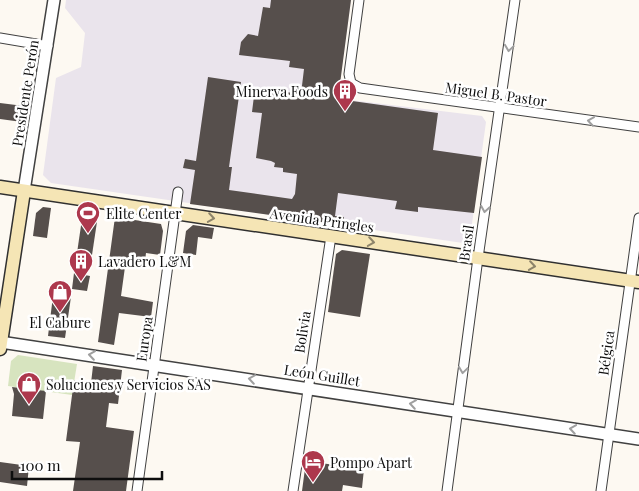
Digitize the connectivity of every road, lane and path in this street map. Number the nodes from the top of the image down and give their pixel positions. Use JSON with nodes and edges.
{"nodes":[{"id":1,"x":54,"y":0,"type":"edge"},
{"id":2,"x":359,"y":0,"type":"edge"},
{"id":3,"x":516,"y":0,"type":"edge"},
{"id":4,"x":0,"y":38,"type":"edge"},
{"id":5,"x":48,"y":46,"type":"junction"},
{"id":6,"x":500,"y":108,"type":"junction"},
{"id":7,"x":639,"y":127,"type":"edge"},
{"id":8,"x":0,"y":187,"type":"edge"},
{"id":9,"x":24,"y":190,"type":"junction"},
{"id":10,"x":178,"y":192,"type":"dead end"},
{"id":11,"x":176,"y":213,"type":"junction"},
{"id":12,"x":639,"y":218,"type":"edge"},
{"id":13,"x":331,"y":236,"type":"junction"},
{"id":14,"x":478,"y":258,"type":"junction"},
{"id":15,"x":634,"y":282,"type":"edge"},
{"id":16,"x":0,"y":344,"type":"edge"},
{"id":17,"x":155,"y":364,"type":"junction"},
{"id":18,"x":308,"y":387,"type":"junction"},
{"id":19,"x":457,"y":412,"type":"junction"},
{"id":20,"x":609,"y":434,"type":"junction"},
{"id":21,"x":639,"y":439,"type":"edge"},
{"id":22,"x":137,"y":491,"type":"edge"},
{"id":23,"x":293,"y":491,"type":"edge"},
{"id":24,"x":447,"y":491,"type":"edge"},
{"id":25,"x":601,"y":491,"type":"edge"}],
"edges":[{"from":1,"to":5,"type":"street","name":"Presidente Perón"},
{"from":2,"to":6,"type":"street","name":"Miguel B. Pastor"},
{"from":3,"to":6,"type":"street","name":"Brasil","one_way":true},
{"from":4,"to":5,"type":"street"},
{"from":5,"to":9,"type":"street","name":"Presidente Perón"},
{"from":7,"to":6,"type":"street","name":"Miguel B. Pastor","one_way":true},
{"from":6,"to":14,"type":"street","name":"Brasil","one_way":true},
{"from":8,"to":9,"type":"main road","name":"Avenida Pringles"},
{"from":9,"to":11,"type":"main road","name":"Avenida Pringles"},
{"from":9,"to":16,"type":"main road"},
{"from":10,"to":11,"type":"street","name":"Europa"},
{"from":11,"to":13,"type":"main road","name":"Avenida Pringles","one_way":true},
{"from":11,"to":17,"type":"street","name":"Europa"},
{"from":12,"to":15,"type":"street","name":"Bélgica"},
{"from":13,"to":14,"type":"main road","name":"Avenida Pringles","one_way":true},
{"from":13,"to":18,"type":"street","name":"Bolivia"},
{"from":14,"to":15,"type":"main road","name":"Avenida Pringles","one_way":true},
{"from":14,"to":19,"type":"street","name":"Brasil","one_way":true},
{"from":15,"to":20,"type":"street","name":"Bélgica"},
{"from":17,"to":16,"type":"street","name":"León Guillet","one_way":true},
{"from":18,"to":17,"type":"street","name":"León Guillet","one_way":true},
{"from":17,"to":22,"type":"street","name":"Europa"},
{"from":19,"to":18,"type":"street","name":"León Guillet","one_way":true},
{"from":18,"to":23,"type":"street","name":"Bolivia"},
{"from":20,"to":19,"type":"street","name":"León Guillet","one_way":true},
{"from":19,"to":24,"type":"street","name":"Brasil"},
{"from":20,"to":21,"type":"street","name":"León Guillet"},
{"from":20,"to":25,"type":"street","name":"Bélgica"}]}
